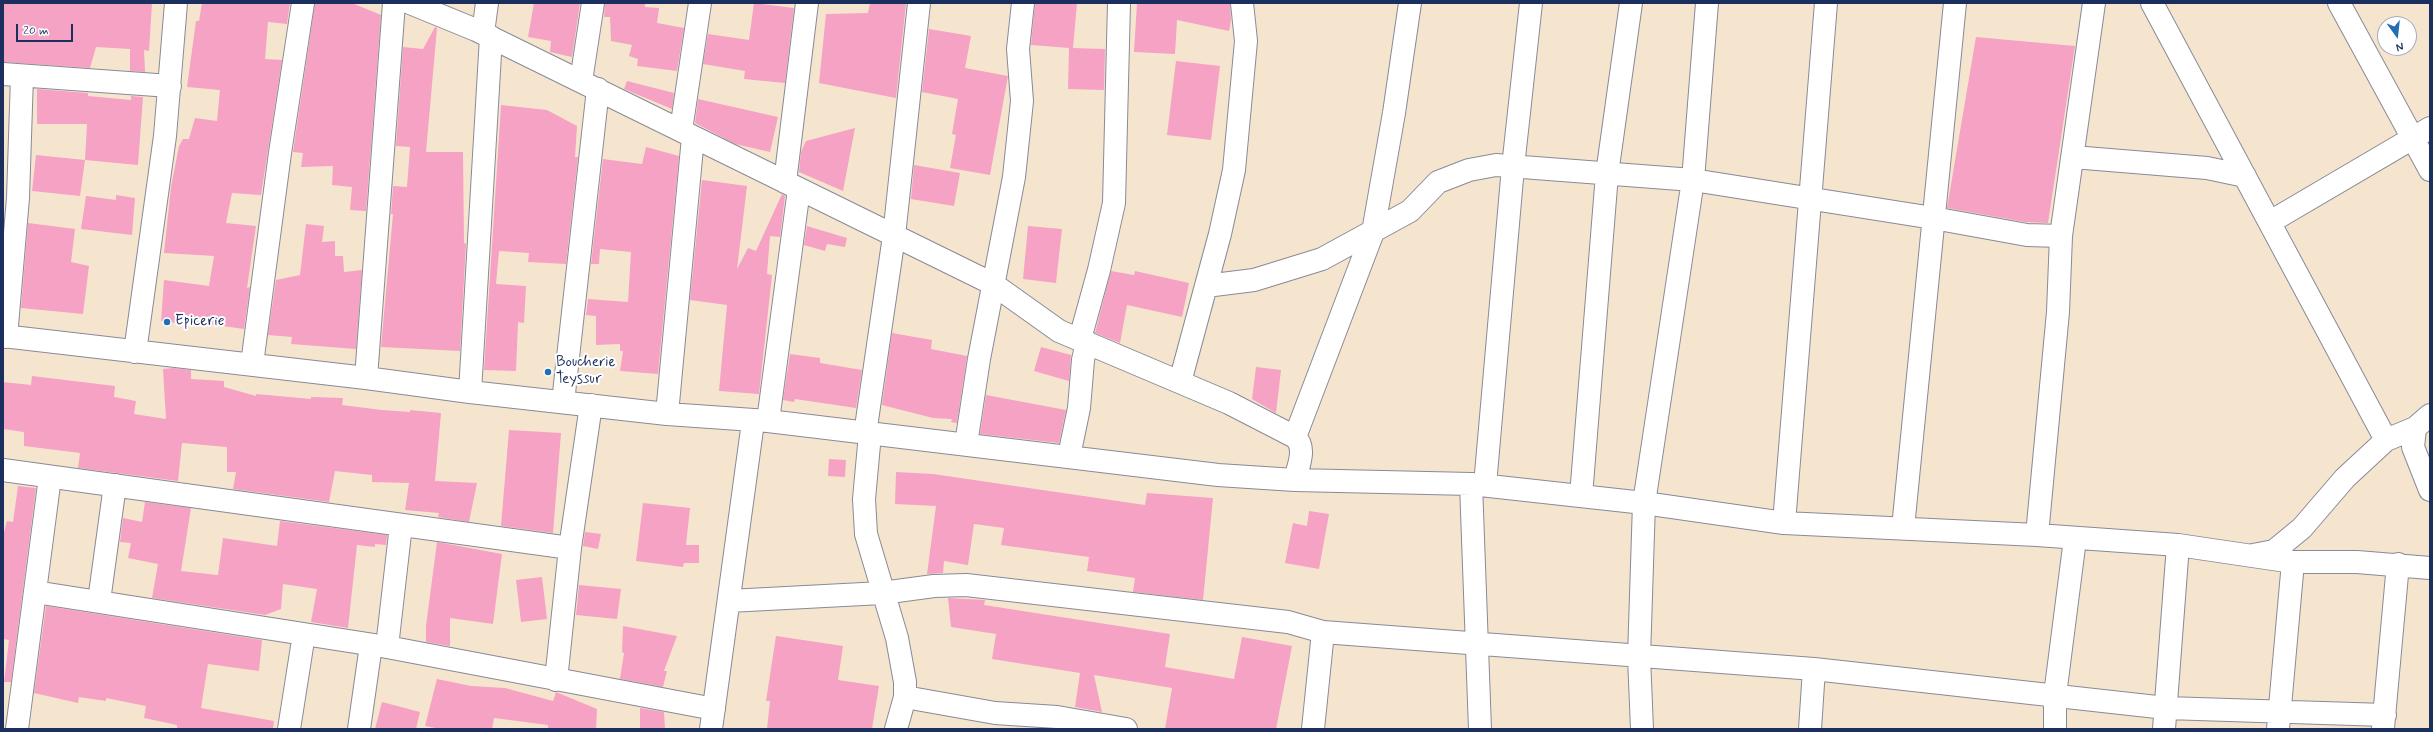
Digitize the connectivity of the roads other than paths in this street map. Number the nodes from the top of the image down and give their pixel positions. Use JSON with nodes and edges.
{"nodes":[{"id":1,"x":176,"y":3,"type":"edge"},
{"id":2,"x":303,"y":3,"type":"edge"},
{"id":3,"x":394,"y":3,"type":"edge"},
{"id":4,"x":410,"y":3,"type":"edge"},
{"id":5,"x":487,"y":3,"type":"edge"},
{"id":6,"x":593,"y":3,"type":"edge"},
{"id":7,"x":700,"y":3,"type":"edge"},
{"id":8,"x":807,"y":3,"type":"edge"},
{"id":9,"x":919,"y":3,"type":"edge"},
{"id":10,"x":1023,"y":3,"type":"edge"},
{"id":11,"x":1119,"y":3,"type":"edge"},
{"id":12,"x":1242,"y":3,"type":"edge"},
{"id":13,"x":1410,"y":3,"type":"edge"},
{"id":14,"x":1531,"y":3,"type":"edge"},
{"id":15,"x":1631,"y":3,"type":"edge"},
{"id":16,"x":1707,"y":3,"type":"edge"},
{"id":17,"x":1826,"y":3,"type":"edge"},
{"id":18,"x":1955,"y":3,"type":"edge"},
{"id":19,"x":2094,"y":3,"type":"edge"},
{"id":20,"x":2152,"y":3,"type":"edge"},
{"id":21,"x":2339,"y":3,"type":"edge"},
{"id":22,"x":487,"y":35,"type":"junction"},
{"id":23,"x":13,"y":75,"type":"edge"},
{"id":24,"x":589,"y":85,"type":"junction"},
{"id":25,"x":170,"y":86,"type":"junction"},
{"id":26,"x":687,"y":133,"type":"junction"},
{"id":27,"x":2421,"y":133,"type":"edge"},
{"id":28,"x":2073,"y":157,"type":"junction"},
{"id":29,"x":1513,"y":166,"type":"junction"},
{"id":30,"x":2430,"y":170,"type":"edge"},
{"id":31,"x":1607,"y":174,"type":"junction"},
{"id":32,"x":2245,"y":176,"type":"junction"},
{"id":33,"x":1693,"y":180,"type":"junction"},
{"id":34,"x":792,"y":185,"type":"junction"},
{"id":35,"x":11,"y":197,"type":"edge"},
{"id":36,"x":1810,"y":199,"type":"junction"},
{"id":37,"x":1933,"y":218,"type":"junction"},
{"id":38,"x":2270,"y":222,"type":"junction"},
{"id":39,"x":1372,"y":232,"type":"junction"},
{"id":40,"x":894,"y":236,"type":"junction"},
{"id":41,"x":2061,"y":236,"type":"junction"},
{"id":42,"x":993,"y":284,"type":"junction"},
{"id":43,"x":1206,"y":286,"type":"junction"},
{"id":44,"x":5,"y":337,"type":"edge"},
{"id":45,"x":1084,"y":341,"type":"junction"},
{"id":46,"x":135,"y":352,"type":"junction"},
{"id":47,"x":252,"y":364,"type":"junction"},
{"id":48,"x":366,"y":378,"type":"junction"},
{"id":49,"x":1180,"y":382,"type":"junction"},
{"id":50,"x":470,"y":392,"type":"junction"},
{"id":51,"x":563,"y":402,"type":"junction"},
{"id":52,"x":591,"y":405,"type":"junction"},
{"id":53,"x":668,"y":414,"type":"junction"},
{"id":54,"x":760,"y":421,"type":"junction"},
{"id":55,"x":2423,"y":422,"type":"edge"},
{"id":56,"x":868,"y":434,"type":"junction"},
{"id":57,"x":1295,"y":437,"type":"junction"},
{"id":58,"x":2386,"y":440,"type":"junction"},
{"id":59,"x":966,"y":444,"type":"junction"},
{"id":60,"x":1069,"y":456,"type":"junction"},
{"id":61,"x":3,"y":470,"type":"edge"},
{"id":62,"x":50,"y":477,"type":"junction"},
{"id":63,"x":1295,"y":480,"type":"junction"},
{"id":64,"x":1478,"y":484,"type":"junction"},
{"id":65,"x":115,"y":486,"type":"junction"},
{"id":66,"x":2430,"y":490,"type":"edge"},
{"id":67,"x":1581,"y":496,"type":"junction"},
{"id":68,"x":1644,"y":503,"type":"junction"},
{"id":69,"x":1784,"y":523,"type":"junction"},
{"id":70,"x":401,"y":525,"type":"junction"},
{"id":71,"x":1903,"y":528,"type":"junction"},
{"id":72,"x":2037,"y":535,"type":"junction"},
{"id":73,"x":2075,"y":539,"type":"junction"},
{"id":74,"x":2178,"y":545,"type":"junction"},
{"id":75,"x":570,"y":548,"type":"junction"},
{"id":76,"x":2243,"y":556,"type":"junction"},
{"id":77,"x":2293,"y":562,"type":"junction"},
{"id":78,"x":2398,"y":564,"type":"junction"},
{"id":79,"x":2430,"y":568,"type":"edge"},
{"id":80,"x":35,"y":592,"type":"junction"},
{"id":81,"x":882,"y":593,"type":"junction"},
{"id":82,"x":99,"y":601,"type":"junction"},
{"id":83,"x":729,"y":601,"type":"junction"},
{"id":84,"x":1323,"y":632,"type":"junction"},
{"id":85,"x":304,"y":634,"type":"junction"},
{"id":86,"x":1476,"y":644,"type":"junction"},
{"id":87,"x":379,"y":646,"type":"junction"},
{"id":88,"x":1639,"y":657,"type":"junction"},
{"id":89,"x":1814,"y":669,"type":"junction"},
{"id":90,"x":556,"y":680,"type":"junction"},
{"id":91,"x":2055,"y":695,"type":"junction"},
{"id":92,"x":905,"y":696,"type":"junction"},
{"id":93,"x":2165,"y":718,"type":"edge"},
{"id":94,"x":2278,"y":720,"type":"edge"},
{"id":95,"x":2384,"y":722,"type":"edge"},
{"id":96,"x":712,"y":724,"type":"edge"},
{"id":97,"x":17,"y":729,"type":"edge"},
{"id":98,"x":289,"y":729,"type":"edge"},
{"id":99,"x":359,"y":729,"type":"edge"},
{"id":100,"x":896,"y":729,"type":"edge"},
{"id":101,"x":1126,"y":729,"type":"edge"},
{"id":102,"x":1313,"y":729,"type":"edge"},
{"id":103,"x":1480,"y":729,"type":"edge"},
{"id":104,"x":1642,"y":729,"type":"edge"},
{"id":105,"x":1810,"y":729,"type":"edge"},
{"id":106,"x":2055,"y":729,"type":"edge"}],
"edges":[{"from":1,"to":25,"type":"street"},
{"from":2,"to":47,"type":"street"},
{"from":3,"to":48,"type":"street"},
{"from":4,"to":22,"type":"street"},
{"from":5,"to":22,"type":"street"},
{"from":6,"to":24,"type":"street"},
{"from":7,"to":26,"type":"street"},
{"from":8,"to":34,"type":"street"},
{"from":9,"to":40,"type":"street"},
{"from":10,"to":42,"type":"street"},
{"from":11,"to":45,"type":"street"},
{"from":12,"to":43,"type":"street"},
{"from":13,"to":39,"type":"street"},
{"from":14,"to":29,"type":"street"},
{"from":15,"to":31,"type":"street"},
{"from":16,"to":33,"type":"street"},
{"from":17,"to":36,"type":"street"},
{"from":18,"to":37,"type":"street"},
{"from":19,"to":28,"type":"street"},
{"from":20,"to":32,"type":"street"},
{"from":21,"to":27,"type":"street"},
{"from":22,"to":24,"type":"street"},
{"from":22,"to":50,"type":"street"},
{"from":23,"to":25,"type":"street"},
{"from":23,"to":35,"type":"street"},
{"from":24,"to":26,"type":"street"},
{"from":24,"to":51,"type":"street"},
{"from":25,"to":46,"type":"street"},
{"from":26,"to":34,"type":"street"},
{"from":26,"to":53,"type":"street"},
{"from":27,"to":30,"type":"street"},
{"from":27,"to":38,"type":"street"},
{"from":28,"to":32,"type":"street"},
{"from":28,"to":41,"type":"street"},
{"from":29,"to":31,"type":"street"},
{"from":29,"to":39,"type":"street"},
{"from":29,"to":64,"type":"street"},
{"from":31,"to":33,"type":"street"},
{"from":31,"to":67,"type":"street"},
{"from":32,"to":38,"type":"street"},
{"from":33,"to":36,"type":"street"},
{"from":33,"to":68,"type":"street"},
{"from":34,"to":40,"type":"street"},
{"from":34,"to":54,"type":"street"},
{"from":35,"to":44,"type":"street"},
{"from":36,"to":37,"type":"street"},
{"from":36,"to":69,"type":"street"},
{"from":37,"to":41,"type":"street"},
{"from":37,"to":71,"type":"street"},
{"from":38,"to":58,"type":"street"},
{"from":39,"to":43,"type":"street"},
{"from":39,"to":57,"type":"street"},
{"from":40,"to":42,"type":"street"},
{"from":40,"to":56,"type":"street"},
{"from":41,"to":72,"type":"street"},
{"from":42,"to":45,"type":"street"},
{"from":42,"to":59,"type":"street"},
{"from":43,"to":49,"type":"street"},
{"from":44,"to":46,"type":"street"},
{"from":45,"to":49,"type":"street"},
{"from":45,"to":60,"type":"street"},
{"from":46,"to":47,"type":"street"},
{"from":47,"to":48,"type":"street"},
{"from":48,"to":50,"type":"street"},
{"from":49,"to":57,"type":"street"},
{"from":50,"to":51,"type":"street"},
{"from":51,"to":52,"type":"street"},
{"from":52,"to":53,"type":"street"},
{"from":52,"to":75,"type":"street"},
{"from":53,"to":54,"type":"street"},
{"from":54,"to":56,"type":"street"},
{"from":54,"to":83,"type":"street"},
{"from":55,"to":58,"type":"street"},
{"from":55,"to":66,"type":"street"},
{"from":56,"to":59,"type":"street"},
{"from":56,"to":81,"type":"street"},
{"from":57,"to":63,"type":"street"},
{"from":58,"to":76,"type":"street"},
{"from":59,"to":60,"type":"street"},
{"from":60,"to":63,"type":"street"},
{"from":61,"to":62,"type":"street"},
{"from":62,"to":65,"type":"street"},
{"from":62,"to":80,"type":"street"},
{"from":63,"to":64,"type":"street"},
{"from":64,"to":67,"type":"street"},
{"from":64,"to":86,"type":"street"},
{"from":65,"to":70,"type":"street"},
{"from":65,"to":82,"type":"street"},
{"from":67,"to":68,"type":"street"},
{"from":68,"to":69,"type":"street"},
{"from":68,"to":88,"type":"street"},
{"from":69,"to":71,"type":"street"},
{"from":70,"to":75,"type":"street"},
{"from":70,"to":87,"type":"street"},
{"from":71,"to":72,"type":"street"},
{"from":72,"to":73,"type":"street"},
{"from":73,"to":74,"type":"street"},
{"from":73,"to":91,"type":"street"},
{"from":74,"to":76,"type":"street"},
{"from":74,"to":93,"type":"street"},
{"from":75,"to":90,"type":"street"},
{"from":76,"to":77,"type":"street"},
{"from":77,"to":78,"type":"street"},
{"from":77,"to":94,"type":"street"},
{"from":78,"to":79,"type":"street"},
{"from":78,"to":95,"type":"street"},
{"from":80,"to":82,"type":"street"},
{"from":80,"to":97,"type":"street"},
{"from":81,"to":83,"type":"street"},
{"from":81,"to":84,"type":"street"},
{"from":81,"to":92,"type":"street"},
{"from":82,"to":85,"type":"street"},
{"from":83,"to":96,"type":"street"},
{"from":84,"to":86,"type":"street"},
{"from":84,"to":102,"type":"street"},
{"from":85,"to":87,"type":"street"},
{"from":85,"to":98,"type":"street"},
{"from":86,"to":88,"type":"street"},
{"from":86,"to":103,"type":"street"},
{"from":87,"to":90,"type":"street"},
{"from":87,"to":99,"type":"street"},
{"from":88,"to":89,"type":"street"},
{"from":88,"to":104,"type":"street"},
{"from":89,"to":91,"type":"street"},
{"from":89,"to":105,"type":"street"},
{"from":90,"to":96,"type":"street"},
{"from":91,"to":93,"type":"street"},
{"from":91,"to":106,"type":"street"},
{"from":92,"to":100,"type":"street"},
{"from":92,"to":101,"type":"street"},
{"from":93,"to":94,"type":"street"},
{"from":94,"to":95,"type":"street"}]}
